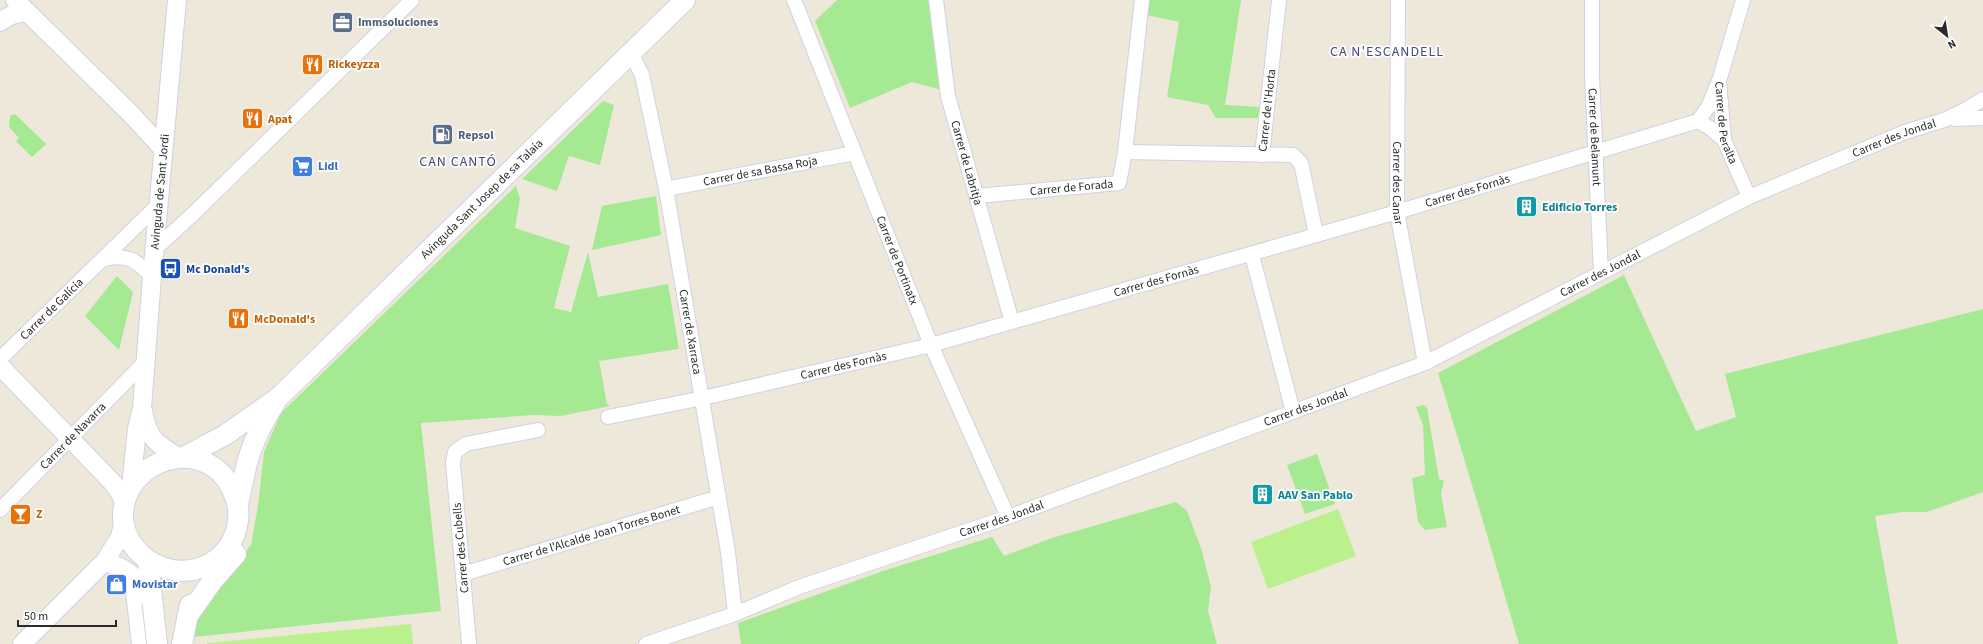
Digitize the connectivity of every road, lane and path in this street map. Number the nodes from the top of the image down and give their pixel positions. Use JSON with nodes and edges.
{"nodes":[{"id":1,"x":15,"y":0,"type":"edge"},
{"id":2,"x":177,"y":0,"type":"edge"},
{"id":3,"x":412,"y":0,"type":"edge"},
{"id":4,"x":685,"y":0,"type":"edge"},
{"id":5,"x":794,"y":0,"type":"edge"},
{"id":6,"x":936,"y":0,"type":"edge"},
{"id":7,"x":1142,"y":0,"type":"edge"},
{"id":8,"x":1279,"y":0,"type":"edge"},
{"id":9,"x":1398,"y":0,"type":"edge"},
{"id":10,"x":1592,"y":0,"type":"edge"},
{"id":11,"x":1744,"y":0,"type":"edge"},
{"id":12,"x":28,"y":13,"type":"junction"},
{"id":13,"x":0,"y":22,"type":"edge"},
{"id":14,"x":631,"y":53,"type":"junction"},
{"id":15,"x":1719,"y":80,"type":"junction"},
{"id":16,"x":1983,"y":99,"type":"edge"},
{"id":17,"x":167,"y":105,"type":"junction"},
{"id":18,"x":132,"y":115,"type":"junction"},
{"id":19,"x":1983,"y":118,"type":"edge"},
{"id":20,"x":1944,"y":120,"type":"junction"},
{"id":21,"x":1698,"y":121,"type":"junction"},
{"id":22,"x":1724,"y":140,"type":"junction"},
{"id":23,"x":163,"y":149,"type":"junction"},
{"id":24,"x":1597,"y":151,"type":"junction"},
{"id":25,"x":1125,"y":152,"type":"junction"},
{"id":26,"x":854,"y":153,"type":"junction"},
{"id":27,"x":1262,"y":155,"type":"junction"},
{"id":28,"x":666,"y":189,"type":"junction"},
{"id":29,"x":977,"y":196,"type":"junction"},
{"id":30,"x":1749,"y":197,"type":"junction"},
{"id":31,"x":158,"y":205,"type":"junction"},
{"id":32,"x":1397,"y":212,"type":"junction"},
{"id":33,"x":1316,"y":234,"type":"junction"},
{"id":34,"x":155,"y":249,"type":"junction"},
{"id":35,"x":1252,"y":255,"type":"junction"},
{"id":36,"x":103,"y":259,"type":"junction"},
{"id":37,"x":1601,"y":273,"type":"junction"},
{"id":38,"x":152,"y":277,"type":"junction"},
{"id":39,"x":1012,"y":322,"type":"junction"},
{"id":40,"x":931,"y":345,"type":"junction"},
{"id":41,"x":0,"y":359,"type":"edge"},
{"id":42,"x":146,"y":361,"type":"junction"},
{"id":43,"x":1425,"y":363,"type":"junction"},
{"id":44,"x":0,"y":366,"type":"edge"},
{"id":45,"x":278,"y":398,"type":"junction"},
{"id":46,"x":703,"y":398,"type":"junction"},
{"id":47,"x":142,"y":408,"type":"junction"},
{"id":48,"x":1292,"y":412,"type":"junction"},
{"id":49,"x":608,"y":417,"type":"dead end"},
{"id":50,"x":538,"y":430,"type":"dead end"},
{"id":51,"x":70,"y":439,"type":"junction"},
{"id":52,"x":253,"y":445,"type":"junction"},
{"id":53,"x":181,"y":457,"type":"junction"},
{"id":54,"x":719,"y":496,"type":"junction"},
{"id":55,"x":126,"y":504,"type":"junction"},
{"id":56,"x":238,"y":506,"type":"junction"},
{"id":57,"x":0,"y":510,"type":"edge"},
{"id":58,"x":1008,"y":517,"type":"junction"},
{"id":59,"x":218,"y":558,"type":"junction"},
{"id":60,"x":146,"y":560,"type":"junction"},
{"id":61,"x":104,"y":567,"type":"junction"},
{"id":62,"x":132,"y":574,"type":"junction"},
{"id":63,"x":463,"y":574,"type":"junction"},
{"id":64,"x":154,"y":606,"type":"junction"},
{"id":65,"x":735,"y":614,"type":"junction"},
{"id":66,"x":187,"y":617,"type":"junction"},
{"id":67,"x":22,"y":644,"type":"edge"},
{"id":68,"x":139,"y":644,"type":"edge"},
{"id":69,"x":157,"y":644,"type":"edge"},
{"id":70,"x":182,"y":644,"type":"edge"},
{"id":71,"x":469,"y":644,"type":"edge"},
{"id":72,"x":646,"y":644,"type":"edge"}],
"edges":[{"from":1,"to":12,"type":"street"},
{"from":2,"to":17,"type":"street","name":"Avinguda de Sant Jordi"},
{"from":3,"to":34,"type":"street"},
{"from":4,"to":14,"type":"main road","name":"Avinguda Sant Josep de sa Talaia"},
{"from":5,"to":26,"type":"street","name":"Carrer de Portinatx"},
{"from":6,"to":29,"type":"street","name":"Carrer de Labritja"},
{"from":7,"to":25,"type":"street","name":"Carrer de Forada"},
{"from":8,"to":27,"type":"street","name":"Carrer de l'Horta"},
{"from":9,"to":32,"type":"street","name":"Carrer des Canar"},
{"from":10,"to":24,"type":"street","name":"Carrer de Belamunt"},
{"from":11,"to":15,"type":"street","name":"Carrer de Peralta"},
{"from":12,"to":13,"type":"street"},
{"from":12,"to":18,"type":"street"},
{"from":14,"to":28,"type":"street","name":"Carrer de Xarraca"},
{"from":14,"to":45,"type":"main road","name":"Avinguda Sant Josep de sa Talaia"},
{"from":15,"to":21,"type":"street"},
{"from":15,"to":22,"type":"street","name":"Carrer de Peralta"},
{"from":16,"to":20,"type":"street","name":"Carrer des Jondal"},
{"from":17,"to":18,"type":"street"},
{"from":17,"to":23,"type":"street","name":"Avinguda de Sant Jordi"},
{"from":18,"to":23,"type":"street"},
{"from":19,"to":20,"type":"street","name":"Carrer des Jondal"},
{"from":20,"to":30,"type":"street","name":"Carrer des Jondal"},
{"from":21,"to":22,"type":"street"},
{"from":21,"to":24,"type":"street","name":"Carrer des Fornàs"},
{"from":22,"to":30,"type":"street","name":"Carrer de Peralta"},
{"from":23,"to":31,"type":"street","name":"Avinguda de Sant Jordi"},
{"from":24,"to":32,"type":"street","name":"Carrer des Fornàs"},
{"from":24,"to":37,"type":"street","name":"Carrer de Belamunt"},
{"from":25,"to":27,"type":"street"},
{"from":25,"to":29,"type":"street","name":"Carrer de Forada"},
{"from":26,"to":28,"type":"street","name":"Carrer de sa Bassa Roja"},
{"from":26,"to":40,"type":"street","name":"Carrer de Portinatx"},
{"from":27,"to":33,"type":"street","name":"Carrer de l'Horta"},
{"from":28,"to":46,"type":"street","name":"Carrer de Xarraca"},
{"from":29,"to":39,"type":"street","name":"Carrer de Labritja"},
{"from":30,"to":37,"type":"street","name":"Carrer des Jondal"},
{"from":31,"to":34,"type":"street","name":"Avinguda de Sant Jordi"},
{"from":31,"to":36,"type":"street","name":"Carrer de Galícia"},
{"from":32,"to":33,"type":"street","name":"Carrer des Fornàs"},
{"from":32,"to":43,"type":"street","name":"Carrer des Canar"},
{"from":33,"to":35,"type":"street","name":"Carrer des Fornàs"},
{"from":34,"to":38,"type":"street","name":"Avinguda de Sant Jordi"},
{"from":35,"to":39,"type":"street","name":"Carrer des Fornàs"},
{"from":35,"to":48,"type":"street"},
{"from":36,"to":38,"type":"street"},
{"from":36,"to":41,"type":"street","name":"Carrer de Galícia"},
{"from":37,"to":43,"type":"street","name":"Carrer des Jondal"},
{"from":38,"to":42,"type":"street","name":"Avinguda de Sant Jordi"},
{"from":39,"to":40,"type":"street","name":"Carrer des Fornàs"},
{"from":40,"to":46,"type":"street","name":"Carrer des Fornàs"},
{"from":40,"to":58,"type":"street","name":"Carrer de Portinatx"},
{"from":42,"to":47,"type":"street","name":"Avinguda de Sant Jordi"},
{"from":42,"to":51,"type":"street","name":"Carrer de Navarra"},
{"from":43,"to":48,"type":"street","name":"Carrer des Jondal"},
{"from":44,"to":51,"type":"street"},
{"from":45,"to":52,"type":"main road"},
{"from":45,"to":53,"type":"main road"},
{"from":46,"to":49,"type":"street","name":"Carrer des Fornàs"},
{"from":46,"to":54,"type":"street","name":"Carrer de Xarraca"},
{"from":47,"to":53,"type":"street","name":"Avinguda de Sant Jordi"},
{"from":47,"to":55,"type":"street","name":"Avinguda de Sant Jordi"},
{"from":48,"to":58,"type":"street","name":"Carrer des Jondal"},
{"from":50,"to":63,"type":"street","name":"Carrer des Cubells"},
{"from":51,"to":55,"type":"street"},
{"from":51,"to":57,"type":"street","name":"Carrer de Navarra"},
{"from":52,"to":56,"type":"main road"},
{"from":52,"to":66,"type":"main road"},
{"from":53,"to":55,"type":"main road"},
{"from":53,"to":56,"type":"main road"},
{"from":54,"to":63,"type":"street","name":"Carrer de l'Alcalde Joan Torres Bonet"},
{"from":54,"to":65,"type":"street","name":"Carrer de Xarraca"},
{"from":55,"to":60,"type":"main road"},
{"from":55,"to":61,"type":"street","name":"Avinguda de Sant Jordi"},
{"from":56,"to":59,"type":"main road"},
{"from":58,"to":65,"type":"street","name":"Carrer des Jondal"},
{"from":59,"to":60,"type":"main road"},
{"from":59,"to":66,"type":"main road"},
{"from":60,"to":61,"type":"street"},
{"from":60,"to":64,"type":"main road"},
{"from":61,"to":62,"type":"street"},
{"from":61,"to":67,"type":"street","name":"Avinguda de Sant Jordi"},
{"from":62,"to":64,"type":"street"},
{"from":62,"to":68,"type":"street"},
{"from":63,"to":71,"type":"street","name":"Carrer des Cubells"},
{"from":64,"to":69,"type":"main road"},
{"from":65,"to":72,"type":"street","name":"Carrer des Jondal"},
{"from":66,"to":70,"type":"main road"}]}
